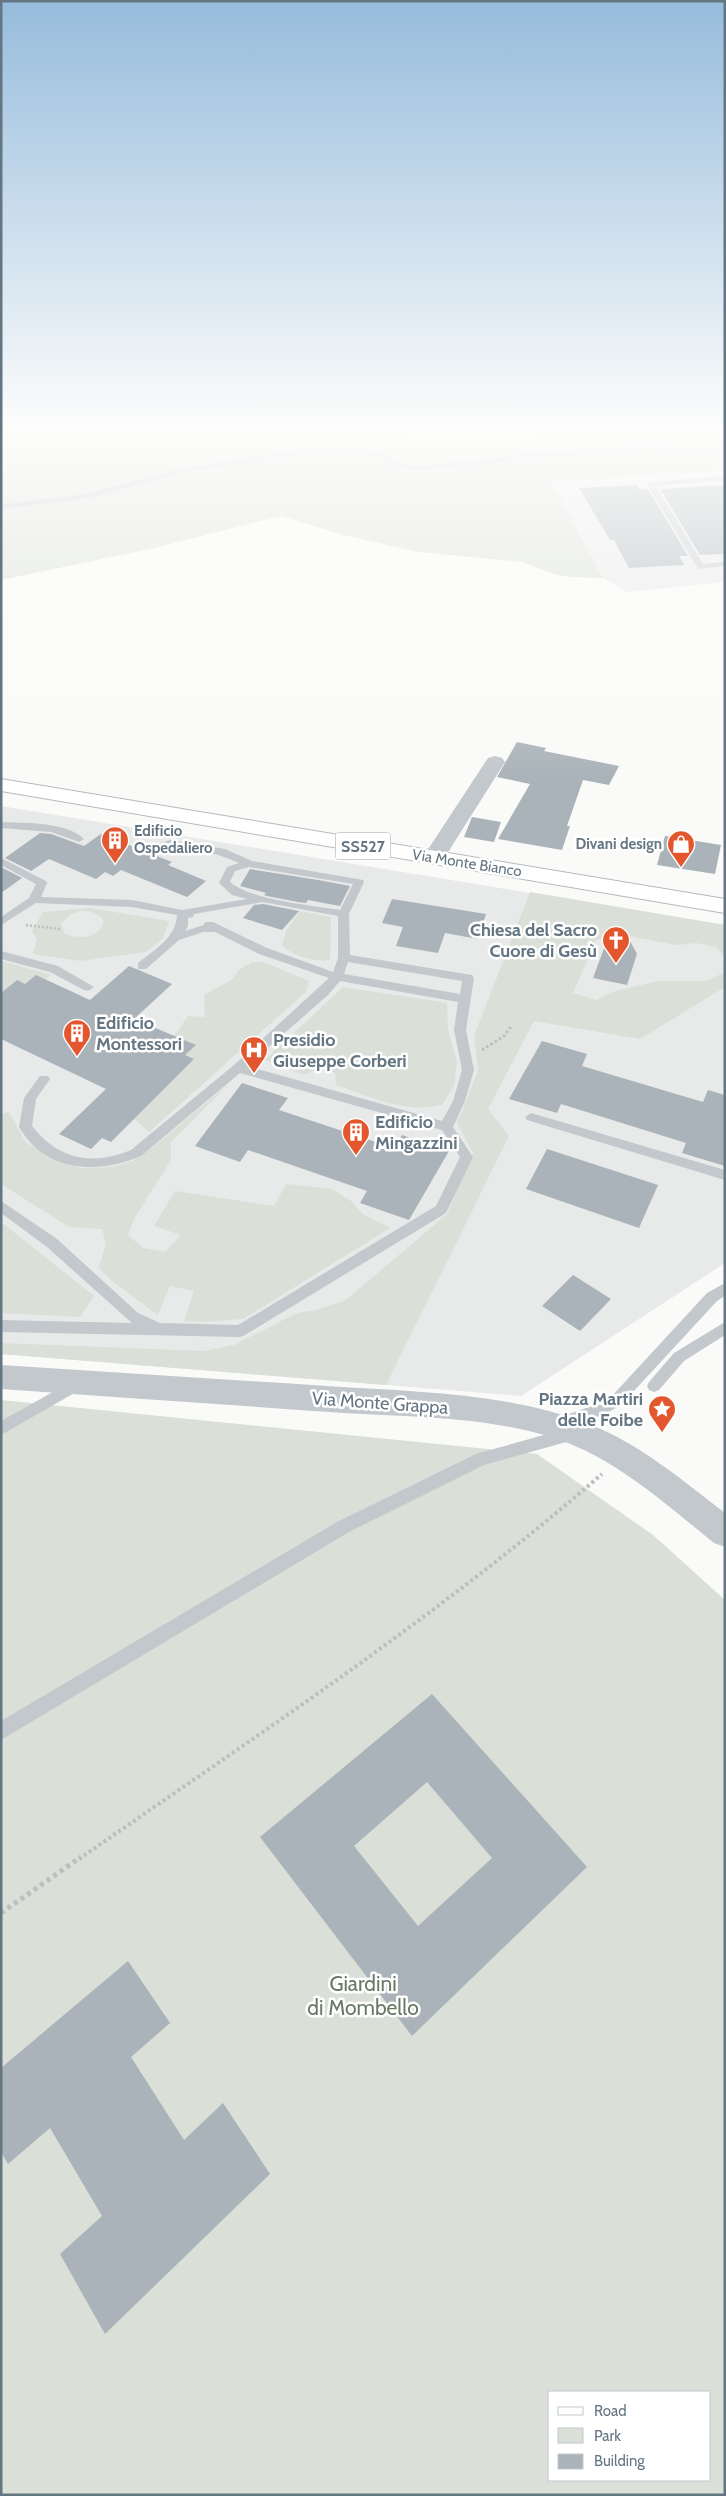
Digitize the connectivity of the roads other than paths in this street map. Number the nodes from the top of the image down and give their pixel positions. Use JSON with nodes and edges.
{"nodes":[{"id":1,"x":688,"y":545,"type":"edge"},
{"id":2,"x":725,"y":564,"type":"edge"},
{"id":3,"x":495,"y":762,"type":"dead end"},
{"id":4,"x":1,"y":785,"type":"edge"},
{"id":5,"x":1,"y":825,"type":"edge"},
{"id":6,"x":79,"y":839,"type":"dead end"},
{"id":7,"x":149,"y":848,"type":"dead end"},
{"id":8,"x":434,"y":858,"type":"junction"},
{"id":9,"x":1,"y":862,"type":"edge"},
{"id":10,"x":249,"y":864,"type":"junction"},
{"id":11,"x":263,"y":899,"type":"junction"},
{"id":12,"x":34,"y":900,"type":"junction"},
{"id":13,"x":725,"y":906,"type":"edge"},
{"id":14,"x":182,"y":913,"type":"junction"},
{"id":15,"x":344,"y":914,"type":"junction"},
{"id":16,"x":1,"y":922,"type":"edge"},
{"id":17,"x":217,"y":928,"type":"junction"},
{"id":18,"x":175,"y":938,"type":"junction"},
{"id":19,"x":1,"y":955,"type":"edge"},
{"id":20,"x":344,"y":958,"type":"junction"},
{"id":21,"x":142,"y":966,"type":"dead end"},
{"id":22,"x":411,"y":969,"type":"junction"},
{"id":23,"x":337,"y":977,"type":"junction"},
{"id":24,"x":88,"y":986,"type":"dead end"},
{"id":25,"x":399,"y":988,"type":"junction"},
{"id":26,"x":465,"y":999,"type":"junction"},
{"id":27,"x":238,"y":1068,"type":"junction"},
{"id":28,"x":44,"y":1079,"type":"dead end"},
{"id":29,"x":531,"y":1117,"type":"dead end"},
{"id":30,"x":446,"y":1127,"type":"junction"},
{"id":31,"x":725,"y":1175,"type":"edge"},
{"id":32,"x":1,"y":1206,"type":"edge"},
{"id":33,"x":725,"y":1288,"type":"edge"},
{"id":34,"x":1,"y":1326,"type":"edge"},
{"id":35,"x":725,"y":1328,"type":"edge"},
{"id":36,"x":158,"y":1329,"type":"junction"},
{"id":37,"x":1,"y":1377,"type":"edge"},
{"id":38,"x":84,"y":1381,"type":"junction"},
{"id":39,"x":654,"y":1386,"type":"dead end"},
{"id":40,"x":1,"y":1429,"type":"edge"},
{"id":41,"x":564,"y":1429,"type":"junction"},
{"id":42,"x":725,"y":1533,"type":"edge"},
{"id":43,"x":1,"y":1731,"type":"edge"}],
"edges":[{"from":1,"to":2,"type":"lane"},
{"from":3,"to":8,"type":"street"},
{"from":4,"to":8,"type":"main road","name":"Via Monte Bianco","number":"SS527"},
{"from":5,"to":6,"type":"lane"},
{"from":7,"to":10,"type":"lane"},
{"from":8,"to":13,"type":"main road","name":"Via Monte Bianco","number":"SS527"},
{"from":9,"to":12,"type":"lane"},
{"from":10,"to":11,"type":"lane"},
{"from":10,"to":15,"type":"lane"},
{"from":11,"to":14,"type":"lane"},
{"from":11,"to":15,"type":"lane"},
{"from":12,"to":14,"type":"lane"},
{"from":12,"to":16,"type":"lane"},
{"from":14,"to":17,"type":"lane"},
{"from":14,"to":18,"type":"lane"},
{"from":15,"to":20,"type":"lane"},
{"from":17,"to":18,"type":"lane"},
{"from":17,"to":23,"type":"lane"},
{"from":18,"to":21,"type":"lane"},
{"from":19,"to":24,"type":"lane"},
{"from":20,"to":22,"type":"lane"},
{"from":20,"to":23,"type":"lane"},
{"from":22,"to":25,"type":"lane"},
{"from":22,"to":26,"type":"lane"},
{"from":23,"to":25,"type":"lane"},
{"from":23,"to":27,"type":"lane"},
{"from":25,"to":26,"type":"lane"},
{"from":26,"to":30,"type":"lane"},
{"from":27,"to":28,"type":"lane"},
{"from":27,"to":30,"type":"lane"},
{"from":29,"to":31,"type":"lane"},
{"from":30,"to":36,"type":"lane"},
{"from":32,"to":36,"type":"lane"},
{"from":33,"to":41,"type":"lane"},
{"from":34,"to":36,"type":"lane"},
{"from":35,"to":39,"type":"lane"},
{"from":37,"to":38,"type":"street","name":"Via Monte Grappa"},
{"from":38,"to":40,"type":"lane"},
{"from":38,"to":41,"type":"street","name":"Via Monte Grappa"},
{"from":41,"to":42,"type":"street","name":"Via Monte Grappa"},
{"from":41,"to":43,"type":"lane"}]}
